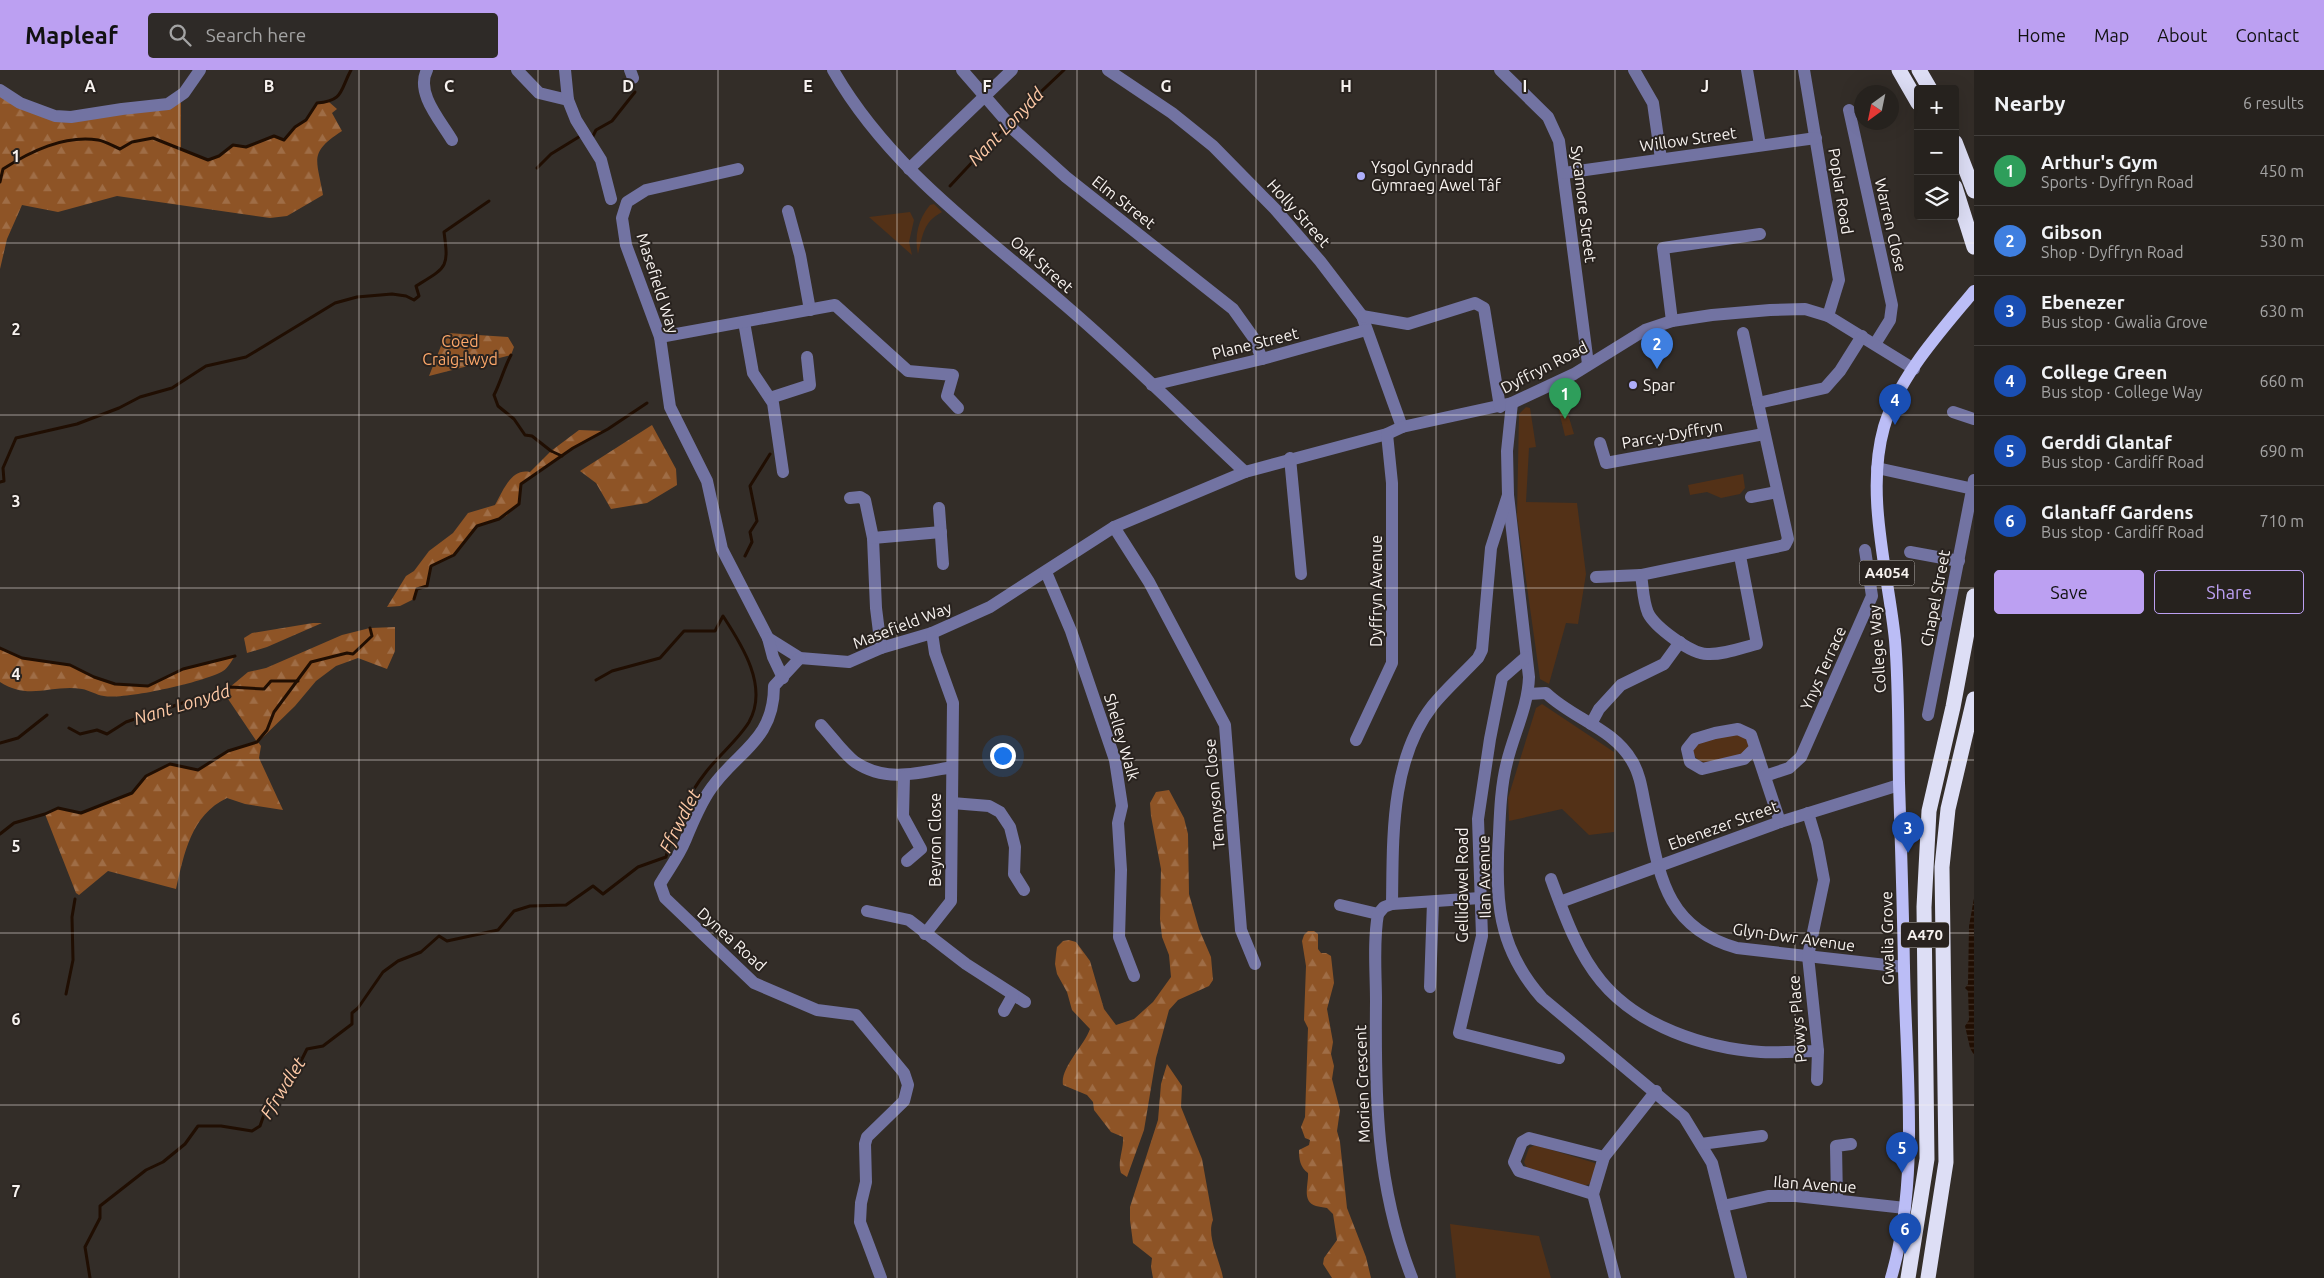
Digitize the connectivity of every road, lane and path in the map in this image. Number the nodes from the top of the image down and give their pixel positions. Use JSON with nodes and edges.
{"nodes":[{"id":1,"x":200,"y":70,"type":"edge"},
{"id":2,"x":427,"y":70,"type":"edge"},
{"id":3,"x":517,"y":70,"type":"edge"},
{"id":4,"x":565,"y":70,"type":"edge"},
{"id":5,"x":833,"y":70,"type":"edge"},
{"id":6,"x":962,"y":70,"type":"edge"},
{"id":7,"x":1012,"y":70,"type":"edge"},
{"id":8,"x":1108,"y":70,"type":"edge"},
{"id":9,"x":1500,"y":70,"type":"edge"},
{"id":10,"x":1634,"y":70,"type":"edge"},
{"id":11,"x":1747,"y":70,"type":"edge"},
{"id":12,"x":1804,"y":70,"type":"edge"},
{"id":13,"x":1899,"y":70,"type":"edge"},
{"id":14,"x":1919,"y":70,"type":"edge"},
{"id":15,"x":1928,"y":85,"type":"edge"},
{"id":16,"x":0,"y":90,"type":"edge"},
{"id":17,"x":1914,"y":95,"type":"edge"},
{"id":18,"x":984,"y":97,"type":"junction"},
{"id":19,"x":568,"y":100,"type":"junction"},
{"id":20,"x":1849,"y":110,"type":"dead end"},
{"id":21,"x":1816,"y":138,"type":"junction"},
{"id":22,"x":452,"y":140,"type":"dead end"},
{"id":23,"x":1760,"y":145,"type":"junction"},
{"id":24,"x":1959,"y":152,"type":"edge"},
{"id":25,"x":1660,"y":159,"type":"junction"},
{"id":26,"x":738,"y":169,"type":"dead end"},
{"id":27,"x":909,"y":169,"type":"junction"},
{"id":28,"x":1564,"y":173,"type":"junction"},
{"id":29,"x":1974,"y":191,"type":"edge"},
{"id":30,"x":611,"y":199,"type":"dead end"},
{"id":31,"x":1959,"y":200,"type":"edge"},
{"id":32,"x":788,"y":211,"type":"dead end"},
{"id":33,"x":1760,"y":234,"type":"dead end"},
{"id":34,"x":1974,"y":247,"type":"edge"},
{"id":35,"x":1974,"y":291,"type":"edge"},
{"id":36,"x":810,"y":310,"type":"junction"},
{"id":37,"x":1362,"y":316,"type":"junction"},
{"id":38,"x":1828,"y":316,"type":"junction"},
{"id":39,"x":1672,"y":321,"type":"junction"},
{"id":40,"x":744,"y":322,"type":"junction"},
{"id":41,"x":1366,"y":330,"type":"junction"},
{"id":42,"x":1743,"y":333,"type":"dead end"},
{"id":43,"x":1862,"y":336,"type":"junction"},
{"id":44,"x":660,"y":337,"type":"junction"},
{"id":45,"x":1875,"y":344,"type":"junction"},
{"id":46,"x":807,"y":357,"type":"dead end"},
{"id":47,"x":1262,"y":359,"type":"junction"},
{"id":48,"x":1588,"y":364,"type":"junction"},
{"id":49,"x":1914,"y":369,"type":"junction"},
{"id":50,"x":1152,"y":386,"type":"junction"},
{"id":51,"x":770,"y":398,"type":"junction"},
{"id":52,"x":1758,"y":403,"type":"junction"},
{"id":53,"x":1506,"y":405,"type":"junction"},
{"id":54,"x":958,"y":408,"type":"dead end"},
{"id":55,"x":1953,"y":412,"type":"dead end"},
{"id":56,"x":1974,"y":418,"type":"edge"},
{"id":57,"x":1402,"y":427,"type":"junction"},
{"id":58,"x":1386,"y":434,"type":"junction"},
{"id":59,"x":1764,"y":434,"type":"junction"},
{"id":60,"x":1600,"y":443,"type":"dead end"},
{"id":61,"x":1290,"y":458,"type":"junction"},
{"id":62,"x":1877,"y":468,"type":"junction"},
{"id":63,"x":783,"y":472,"type":"dead end"},
{"id":64,"x":1245,"y":472,"type":"junction"},
{"id":65,"x":1973,"y":484,"type":"edge"},
{"id":66,"x":1777,"y":492,"type":"junction"},
{"id":67,"x":1508,"y":494,"type":"junction"},
{"id":68,"x":1751,"y":497,"type":"dead end"},
{"id":69,"x":850,"y":498,"type":"dead end"},
{"id":70,"x":1184,"y":499,"type":"joint"},
{"id":71,"x":939,"y":508,"type":"dead end"},
{"id":72,"x":1114,"y":527,"type":"junction"},
{"id":73,"x":940,"y":532,"type":"junction"},
{"id":74,"x":873,"y":538,"type":"junction"},
{"id":75,"x":1865,"y":550,"type":"dead end"},
{"id":76,"x":1910,"y":552,"type":"dead end"},
{"id":77,"x":1740,"y":556,"type":"junction"},
{"id":78,"x":1959,"y":561,"type":"junction"},
{"id":79,"x":942,"y":564,"type":"dead end"},
{"id":80,"x":1046,"y":572,"type":"junction"},
{"id":81,"x":1302,"y":574,"type":"dead end"},
{"id":82,"x":1641,"y":574,"type":"junction"},
{"id":83,"x":1596,"y":577,"type":"dead end"},
{"id":84,"x":1974,"y":596,"type":"edge"},
{"id":85,"x":932,"y":633,"type":"junction"},
{"id":86,"x":768,"y":638,"type":"junction"},
{"id":87,"x":1680,"y":642,"type":"junction"},
{"id":88,"x":881,"y":648,"type":"junction"},
{"id":89,"x":800,"y":658,"type":"junction"},
{"id":90,"x":1526,"y":658,"type":"junction"},
{"id":91,"x":783,"y":678,"type":"junction"},
{"id":92,"x":1528,"y":694,"type":"junction"},
{"id":93,"x":1974,"y":699,"type":"edge"},
{"id":94,"x":1928,"y":714,"type":"dead end"},
{"id":95,"x":1591,"y":724,"type":"junction"},
{"id":96,"x":823,"y":732,"type":"dead end"},
{"id":97,"x":1356,"y":740,"type":"dead end"},
{"id":98,"x":1755,"y":748,"type":"junction"},
{"id":99,"x":952,"y":767,"type":"junction"},
{"id":100,"x":904,"y":776,"type":"junction"},
{"id":101,"x":1764,"y":776,"type":"junction"},
{"id":102,"x":1899,"y":786,"type":"junction"},
{"id":103,"x":952,"y":803,"type":"junction"},
{"id":104,"x":1808,"y":813,"type":"junction"},
{"id":105,"x":1780,"y":822,"type":"junction"},
{"id":106,"x":908,"y":861,"type":"dead end"},
{"id":107,"x":1658,"y":865,"type":"junction"},
{"id":108,"x":1551,"y":879,"type":"dead end"},
{"id":109,"x":1024,"y":890,"type":"dead end"},
{"id":110,"x":1480,"y":898,"type":"junction"},
{"id":111,"x":1433,"y":902,"type":"junction"},
{"id":112,"x":1560,"y":902,"type":"junction"},
{"id":113,"x":1392,"y":904,"type":"junction"},
{"id":114,"x":1340,"y":905,"type":"dead end"},
{"id":115,"x":867,"y":911,"type":"dead end"},
{"id":116,"x":1378,"y":914,"type":"junction"},
{"id":117,"x":925,"y":934,"type":"junction"},
{"id":118,"x":1808,"y":956,"type":"junction"},
{"id":119,"x":1255,"y":964,"type":"dead end"},
{"id":120,"x":1904,"y":967,"type":"junction"},
{"id":121,"x":1134,"y":976,"type":"dead end"},
{"id":122,"x":1430,"y":987,"type":"dead end"},
{"id":123,"x":1013,"y":995,"type":"junction"},
{"id":124,"x":1025,"y":1002,"type":"dead end"},
{"id":125,"x":1004,"y":1011,"type":"dead end"},
{"id":126,"x":1818,"y":1051,"type":"junction"},
{"id":127,"x":1559,"y":1058,"type":"dead end"},
{"id":128,"x":1817,"y":1080,"type":"dead end"},
{"id":129,"x":1656,"y":1091,"type":"junction"},
{"id":130,"x":1762,"y":1136,"type":"dead end"},
{"id":131,"x":1701,"y":1144,"type":"junction"},
{"id":132,"x":1851,"y":1144,"type":"dead end"},
{"id":133,"x":1604,"y":1158,"type":"junction"},
{"id":134,"x":1593,"y":1194,"type":"junction"},
{"id":135,"x":1836,"y":1200,"type":"junction"},
{"id":136,"x":1723,"y":1206,"type":"junction"},
{"id":137,"x":1905,"y":1208,"type":"junction"},
{"id":138,"x":881,"y":1278,"type":"edge"},
{"id":139,"x":1412,"y":1278,"type":"edge"},
{"id":140,"x":1615,"y":1278,"type":"edge"},
{"id":141,"x":1741,"y":1278,"type":"edge"},
{"id":142,"x":1890,"y":1278,"type":"edge"},
{"id":143,"x":1908,"y":1278,"type":"edge"},
{"id":144,"x":1928,"y":1278,"type":"edge"}],
"edges":[{"from":1,"to":16,"type":"street"},
{"from":2,"to":22,"type":"street"},
{"from":3,"to":19,"type":"street"},
{"from":4,"to":19,"type":"street"},
{"from":5,"to":27,"type":"street","name":"Oak Street"},
{"from":6,"to":18,"type":"street","name":"Elm Street"},
{"from":7,"to":18,"type":"street"},
{"from":8,"to":37,"type":"street","name":"Holly Street"},
{"from":9,"to":28,"type":"street","name":"Sycamore Street"},
{"from":10,"to":25,"type":"street"},
{"from":11,"to":23,"type":"street"},
{"from":12,"to":21,"type":"street","name":"Poplar Road"},
{"from":13,"to":17,"type":"highway"},
{"from":14,"to":15,"type":"highway"},
{"from":18,"to":27,"type":"street"},
{"from":18,"to":47,"type":"street","name":"Elm Street"},
{"from":19,"to":30,"type":"street"},
{"from":20,"to":45,"type":"street","name":"Warren Close"},
{"from":21,"to":23,"type":"street","name":"Willow Street"},
{"from":21,"to":38,"type":"street","name":"Poplar Road"},
{"from":23,"to":25,"type":"street","name":"Willow Street"},
{"from":24,"to":29,"type":"highway"},
{"from":25,"to":28,"type":"street","name":"Willow Street"},
{"from":26,"to":44,"type":"street","name":"Masefield Way"},
{"from":27,"to":50,"type":"street","name":"Oak Street"},
{"from":28,"to":48,"type":"street","name":"Sycamore Street"},
{"from":31,"to":34,"type":"highway"},
{"from":32,"to":36,"type":"street"},
{"from":33,"to":39,"type":"street"},
{"from":35,"to":49,"type":"main road","number":"A4054"},
{"from":36,"to":40,"type":"street"},
{"from":36,"to":54,"type":"street"},
{"from":37,"to":41,"type":"street","name":"Holly Street"},
{"from":37,"to":53,"type":"street"},
{"from":38,"to":39,"type":"street","name":"Dyffryn Road"},
{"from":38,"to":43,"type":"street","name":"Dyffryn Road"},
{"from":39,"to":48,"type":"street","name":"Dyffryn Road"},
{"from":40,"to":44,"type":"street"},
{"from":40,"to":51,"type":"street"},
{"from":41,"to":47,"type":"street","name":"Plane Street"},
{"from":41,"to":57,"type":"street","name":"Holly Street"},
{"from":42,"to":52,"type":"street"},
{"from":43,"to":45,"type":"street","name":"Dyffryn Road"},
{"from":43,"to":52,"type":"street"},
{"from":44,"to":86,"type":"street","name":"Masefield Way"},
{"from":45,"to":49,"type":"street","name":"Dyffryn Road"},
{"from":46,"to":51,"type":"street"},
{"from":47,"to":50,"type":"street","name":"Plane Street"},
{"from":48,"to":53,"type":"street","name":"Dyffryn Road"},
{"from":49,"to":62,"type":"main road","name":"College Way","number":"A4054"},
{"from":50,"to":64,"type":"street","name":"Oak Street"},
{"from":51,"to":63,"type":"street"},
{"from":52,"to":59,"type":"street"},
{"from":53,"to":57,"type":"street","name":"Dyffryn Road"},
{"from":53,"to":67,"type":"street"},
{"from":55,"to":56,"type":"street"},
{"from":57,"to":58,"type":"street","name":"Dyffryn Road"},
{"from":58,"to":61,"type":"street","name":"Dyffryn Road"},
{"from":58,"to":97,"type":"street","name":"Dyffryn Avenue"},
{"from":59,"to":60,"type":"street","name":"Parc-y-Dyffryn"},
{"from":59,"to":66,"type":"street"},
{"from":61,"to":64,"type":"street","name":"Dyffryn Road"},
{"from":61,"to":81,"type":"street"},
{"from":62,"to":65,"type":"street"},
{"from":62,"to":102,"type":"main road","name":"College Way","number":"A4054"},
{"from":64,"to":70,"type":"street","name":"Dyffryn Road"},
{"from":65,"to":78,"type":"street","name":"Chapel Street"},
{"from":66,"to":68,"type":"street"},
{"from":66,"to":77,"type":"street"},
{"from":67,"to":90,"type":"street","name":"Ilan Avenue"},
{"from":67,"to":113,"type":"street"},
{"from":69,"to":74,"type":"street"},
{"from":70,"to":72,"type":"street","name":"Masefield Way"},
{"from":71,"to":73,"type":"street"},
{"from":72,"to":80,"type":"street","name":"Masefield Way"},
{"from":72,"to":119,"type":"street","name":"Tennyson Close"},
{"from":73,"to":74,"type":"street"},
{"from":73,"to":79,"type":"street"},
{"from":74,"to":88,"type":"street"},
{"from":75,"to":101,"type":"street","name":"Ynys Terrace"},
{"from":76,"to":78,"type":"street"},
{"from":77,"to":82,"type":"street"},
{"from":77,"to":87,"type":"street"},
{"from":78,"to":94,"type":"street","name":"Chapel Street"},
{"from":80,"to":85,"type":"street","name":"Masefield Way"},
{"from":80,"to":121,"type":"street","name":"Shelley Walk"},
{"from":82,"to":83,"type":"street"},
{"from":82,"to":87,"type":"street"},
{"from":84,"to":143,"type":"highway","number":"A470"},
{"from":85,"to":88,"type":"street","name":"Masefield Way"},
{"from":85,"to":99,"type":"street","name":"Beyron Close"},
{"from":86,"to":89,"type":"street","name":"Masefield Way"},
{"from":86,"to":91,"type":"street"},
{"from":87,"to":95,"type":"street"},
{"from":88,"to":89,"type":"street","name":"Masefield Way"},
{"from":89,"to":91,"type":"street","name":"Dynea Road"},
{"from":90,"to":92,"type":"street","name":"Ilan Avenue"},
{"from":90,"to":110,"type":"street","name":"Gellidawel Road"},
{"from":91,"to":138,"type":"street","name":"Dynea Road"},
{"from":92,"to":95,"type":"street","name":"Glyn-Dwr Avenue"},
{"from":92,"to":129,"type":"street","name":"Ilan Avenue"},
{"from":93,"to":144,"type":"highway","number":"A470"},
{"from":95,"to":107,"type":"street","name":"Glyn-Dwr Avenue"},
{"from":96,"to":100,"type":"street"},
{"from":98,"to":98,"type":"street"},
{"from":98,"to":101,"type":"street"},
{"from":99,"to":100,"type":"street"},
{"from":99,"to":103,"type":"street","name":"Beyron Close"},
{"from":100,"to":106,"type":"street"},
{"from":101,"to":105,"type":"street"},
{"from":102,"to":104,"type":"street","name":"Ebenezer Street"},
{"from":102,"to":120,"type":"main road","name":"Gwalia Grove","number":"A4054"},
{"from":103,"to":109,"type":"street"},
{"from":103,"to":117,"type":"street","name":"Beyron Close"},
{"from":104,"to":105,"type":"street","name":"Ebenezer Street"},
{"from":104,"to":118,"type":"street","name":"Powys Place"},
{"from":105,"to":107,"type":"street","name":"Ebenezer Street"},
{"from":107,"to":112,"type":"street","name":"Ebenezer Street"},
{"from":107,"to":118,"type":"street","name":"Glyn-Dwr Avenue"},
{"from":108,"to":112,"type":"street"},
{"from":110,"to":111,"type":"street"},
{"from":110,"to":127,"type":"street","name":"Gellidawel Road"},
{"from":111,"to":113,"type":"street"},
{"from":111,"to":122,"type":"street"},
{"from":112,"to":126,"type":"street"},
{"from":113,"to":116,"type":"street"},
{"from":114,"to":116,"type":"street"},
{"from":115,"to":117,"type":"street"},
{"from":116,"to":139,"type":"street","name":"Morien Crescent"},
{"from":117,"to":123,"type":"street"},
{"from":118,"to":120,"type":"street","name":"Glyn-Dwr Avenue"},
{"from":118,"to":126,"type":"street","name":"Powys Place"},
{"from":120,"to":137,"type":"main road","name":"Gwalia Grove","number":"A4054"},
{"from":123,"to":124,"type":"street"},
{"from":123,"to":125,"type":"street"},
{"from":126,"to":128,"type":"street","name":"Powys Place"},
{"from":129,"to":131,"type":"street","name":"Ilan Avenue"},
{"from":129,"to":133,"type":"street"},
{"from":130,"to":131,"type":"street"},
{"from":131,"to":136,"type":"street","name":"Ilan Avenue"},
{"from":132,"to":135,"type":"street"},
{"from":133,"to":134,"type":"street"},
{"from":133,"to":134,"type":"street"},
{"from":134,"to":140,"type":"street"},
{"from":135,"to":136,"type":"street","name":"Ilan Avenue"},
{"from":135,"to":137,"type":"street","name":"Ilan Avenue"},
{"from":136,"to":141,"type":"street","name":"Ilan Avenue"},
{"from":137,"to":142,"type":"main road","number":"A4054"}]}
